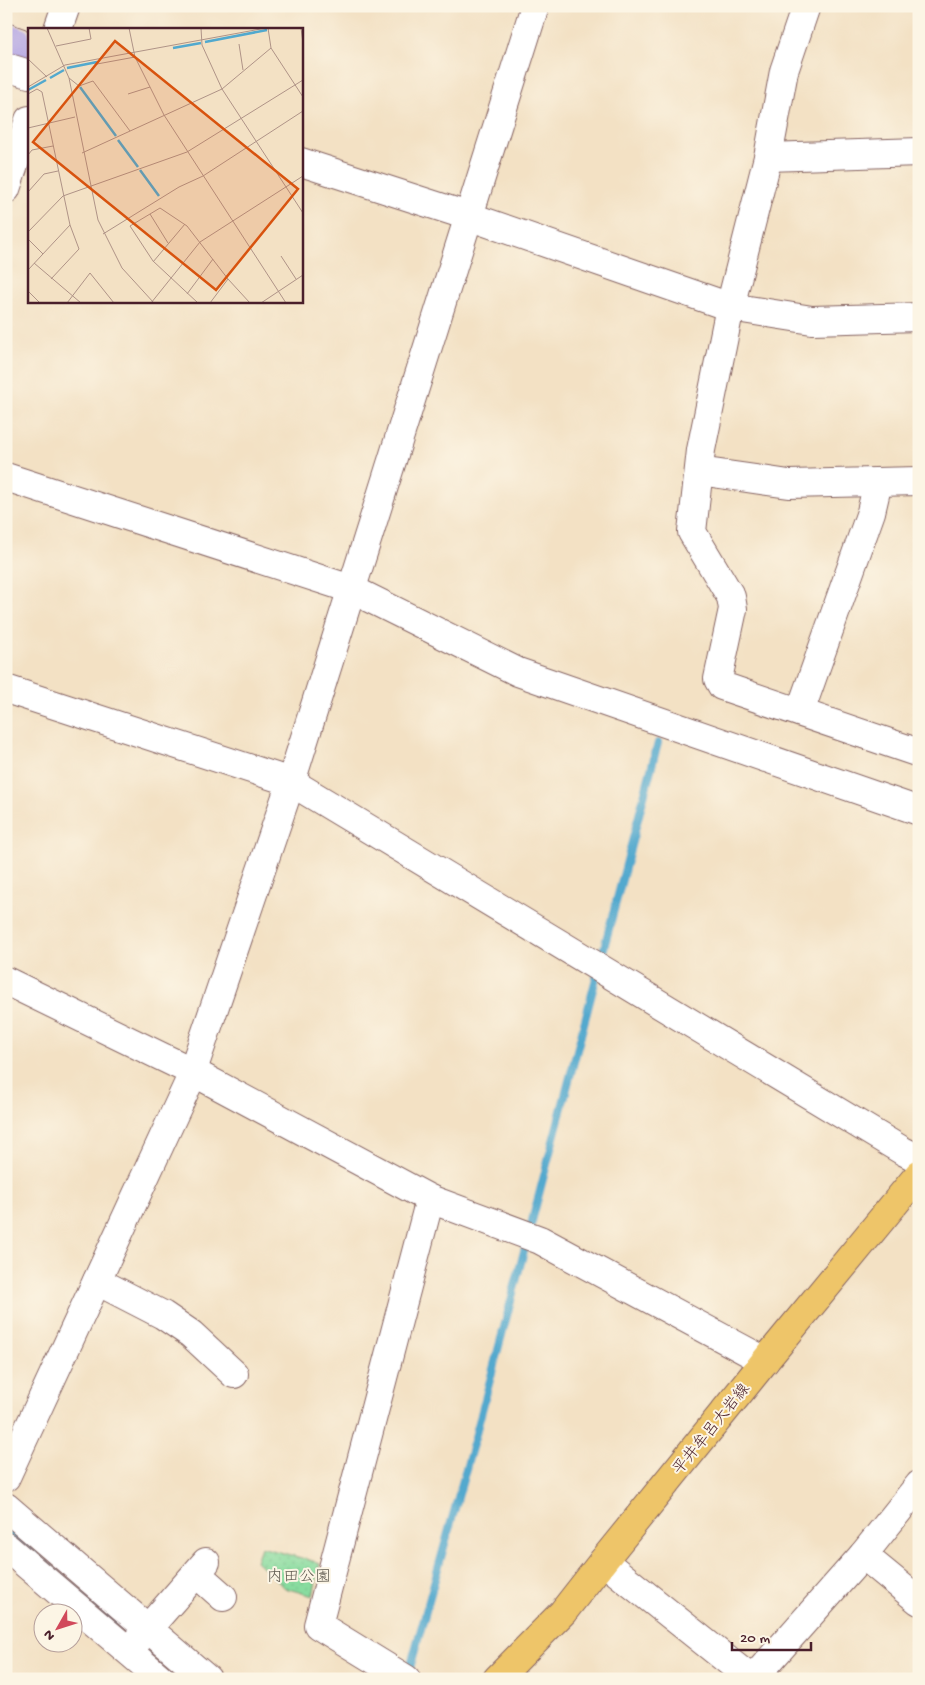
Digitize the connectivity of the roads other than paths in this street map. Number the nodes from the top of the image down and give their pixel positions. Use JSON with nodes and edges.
{"nodes":[{"id":1,"x":66,"y":6,"type":"edge"},
{"id":2,"x":534,"y":6,"type":"edge"},
{"id":3,"x":806,"y":6,"type":"edge"},
{"id":4,"x":58,"y":28,"type":"edge"},
{"id":5,"x":6,"y":66,"type":"edge"},
{"id":6,"x":28,"y":74,"type":"edge"},
{"id":7,"x":28,"y":123,"type":"edge"},
{"id":8,"x":919,"y":152,"type":"edge"},
{"id":9,"x":768,"y":157,"type":"junction"},
{"id":10,"x":302,"y":162,"type":"edge"},
{"id":11,"x":6,"y":189,"type":"edge"},
{"id":12,"x":468,"y":216,"type":"junction"},
{"id":13,"x":730,"y":307,"type":"junction"},
{"id":14,"x":919,"y":317,"type":"edge"},
{"id":15,"x":699,"y":471,"type":"junction"},
{"id":16,"x":6,"y":477,"type":"edge"},
{"id":17,"x":919,"y":481,"type":"edge"},
{"id":18,"x":878,"y":482,"type":"junction"},
{"id":19,"x":351,"y":589,"type":"junction"},
{"id":20,"x":6,"y":689,"type":"edge"},
{"id":21,"x":800,"y":712,"type":"junction"},
{"id":22,"x":919,"y":753,"type":"edge"},
{"id":23,"x":290,"y":782,"type":"junction"},
{"id":24,"x":919,"y":811,"type":"edge"},
{"id":25,"x":6,"y":981,"type":"edge"},
{"id":26,"x":192,"y":1072,"type":"junction"},
{"id":27,"x":919,"y":1159,"type":"edge"},
{"id":28,"x":919,"y":1174,"type":"edge"},
{"id":29,"x":430,"y":1199,"type":"junction"},
{"id":30,"x":97,"y":1281,"type":"junction"},
{"id":31,"x":765,"y":1361,"type":"junction"},
{"id":32,"x":234,"y":1374,"type":"dead end"},
{"id":33,"x":6,"y":1477,"type":"edge"},
{"id":34,"x":919,"y":1485,"type":"edge"},
{"id":35,"x":6,"y":1507,"type":"edge"},
{"id":36,"x":38,"y":1534,"type":"junction"},
{"id":37,"x":13,"y":1552,"type":"edge"},
{"id":38,"x":862,"y":1554,"type":"junction"},
{"id":39,"x":603,"y":1561,"type":"junction"},
{"id":40,"x":222,"y":1597,"type":"dead end"},
{"id":41,"x":919,"y":1601,"type":"edge"},
{"id":42,"x":147,"y":1628,"type":"junction"},
{"id":43,"x":129,"y":1651,"type":"junction"},
{"id":44,"x":161,"y":1679,"type":"edge"},
{"id":45,"x":206,"y":1679,"type":"edge"},
{"id":46,"x":406,"y":1679,"type":"edge"},
{"id":47,"x":497,"y":1679,"type":"edge"},
{"id":48,"x":752,"y":1679,"type":"edge"}],
"edges":[{"from":1,"to":4,"type":"street"},
{"from":2,"to":12,"type":"street"},
{"from":3,"to":9,"type":"street"},
{"from":5,"to":6,"type":"street"},
{"from":7,"to":11,"type":"street"},
{"from":8,"to":9,"type":"street"},
{"from":9,"to":13,"type":"street"},
{"from":10,"to":12,"type":"street"},
{"from":12,"to":13,"type":"street"},
{"from":12,"to":19,"type":"street"},
{"from":13,"to":14,"type":"street"},
{"from":13,"to":15,"type":"street"},
{"from":15,"to":18,"type":"street"},
{"from":15,"to":21,"type":"street"},
{"from":16,"to":19,"type":"street"},
{"from":17,"to":18,"type":"street"},
{"from":18,"to":21,"type":"street"},
{"from":19,"to":23,"type":"street"},
{"from":19,"to":24,"type":"street"},
{"from":20,"to":23,"type":"street"},
{"from":21,"to":22,"type":"street"},
{"from":23,"to":26,"type":"street"},
{"from":23,"to":27,"type":"street"},
{"from":25,"to":26,"type":"street"},
{"from":26,"to":29,"type":"street"},
{"from":26,"to":30,"type":"street"},
{"from":28,"to":31,"type":"main road","name":"平井牟呂大岩線"},
{"from":29,"to":31,"type":"street"},
{"from":29,"to":46,"type":"street"},
{"from":30,"to":32,"type":"street"},
{"from":30,"to":33,"type":"street"},
{"from":31,"to":39,"type":"main road","name":"平井牟呂大岩線"},
{"from":34,"to":38,"type":"street"},
{"from":35,"to":36,"type":"street"},
{"from":36,"to":37,"type":"street"},
{"from":36,"to":42,"type":"street"},
{"from":37,"to":43,"type":"street"},
{"from":38,"to":41,"type":"street"},
{"from":38,"to":48,"type":"street"},
{"from":39,"to":47,"type":"main road","name":"平井牟呂大岩線"},
{"from":39,"to":48,"type":"street"},
{"from":40,"to":42,"type":"street"},
{"from":42,"to":43,"type":"street"},
{"from":42,"to":45,"type":"street"},
{"from":43,"to":44,"type":"street"}]}
